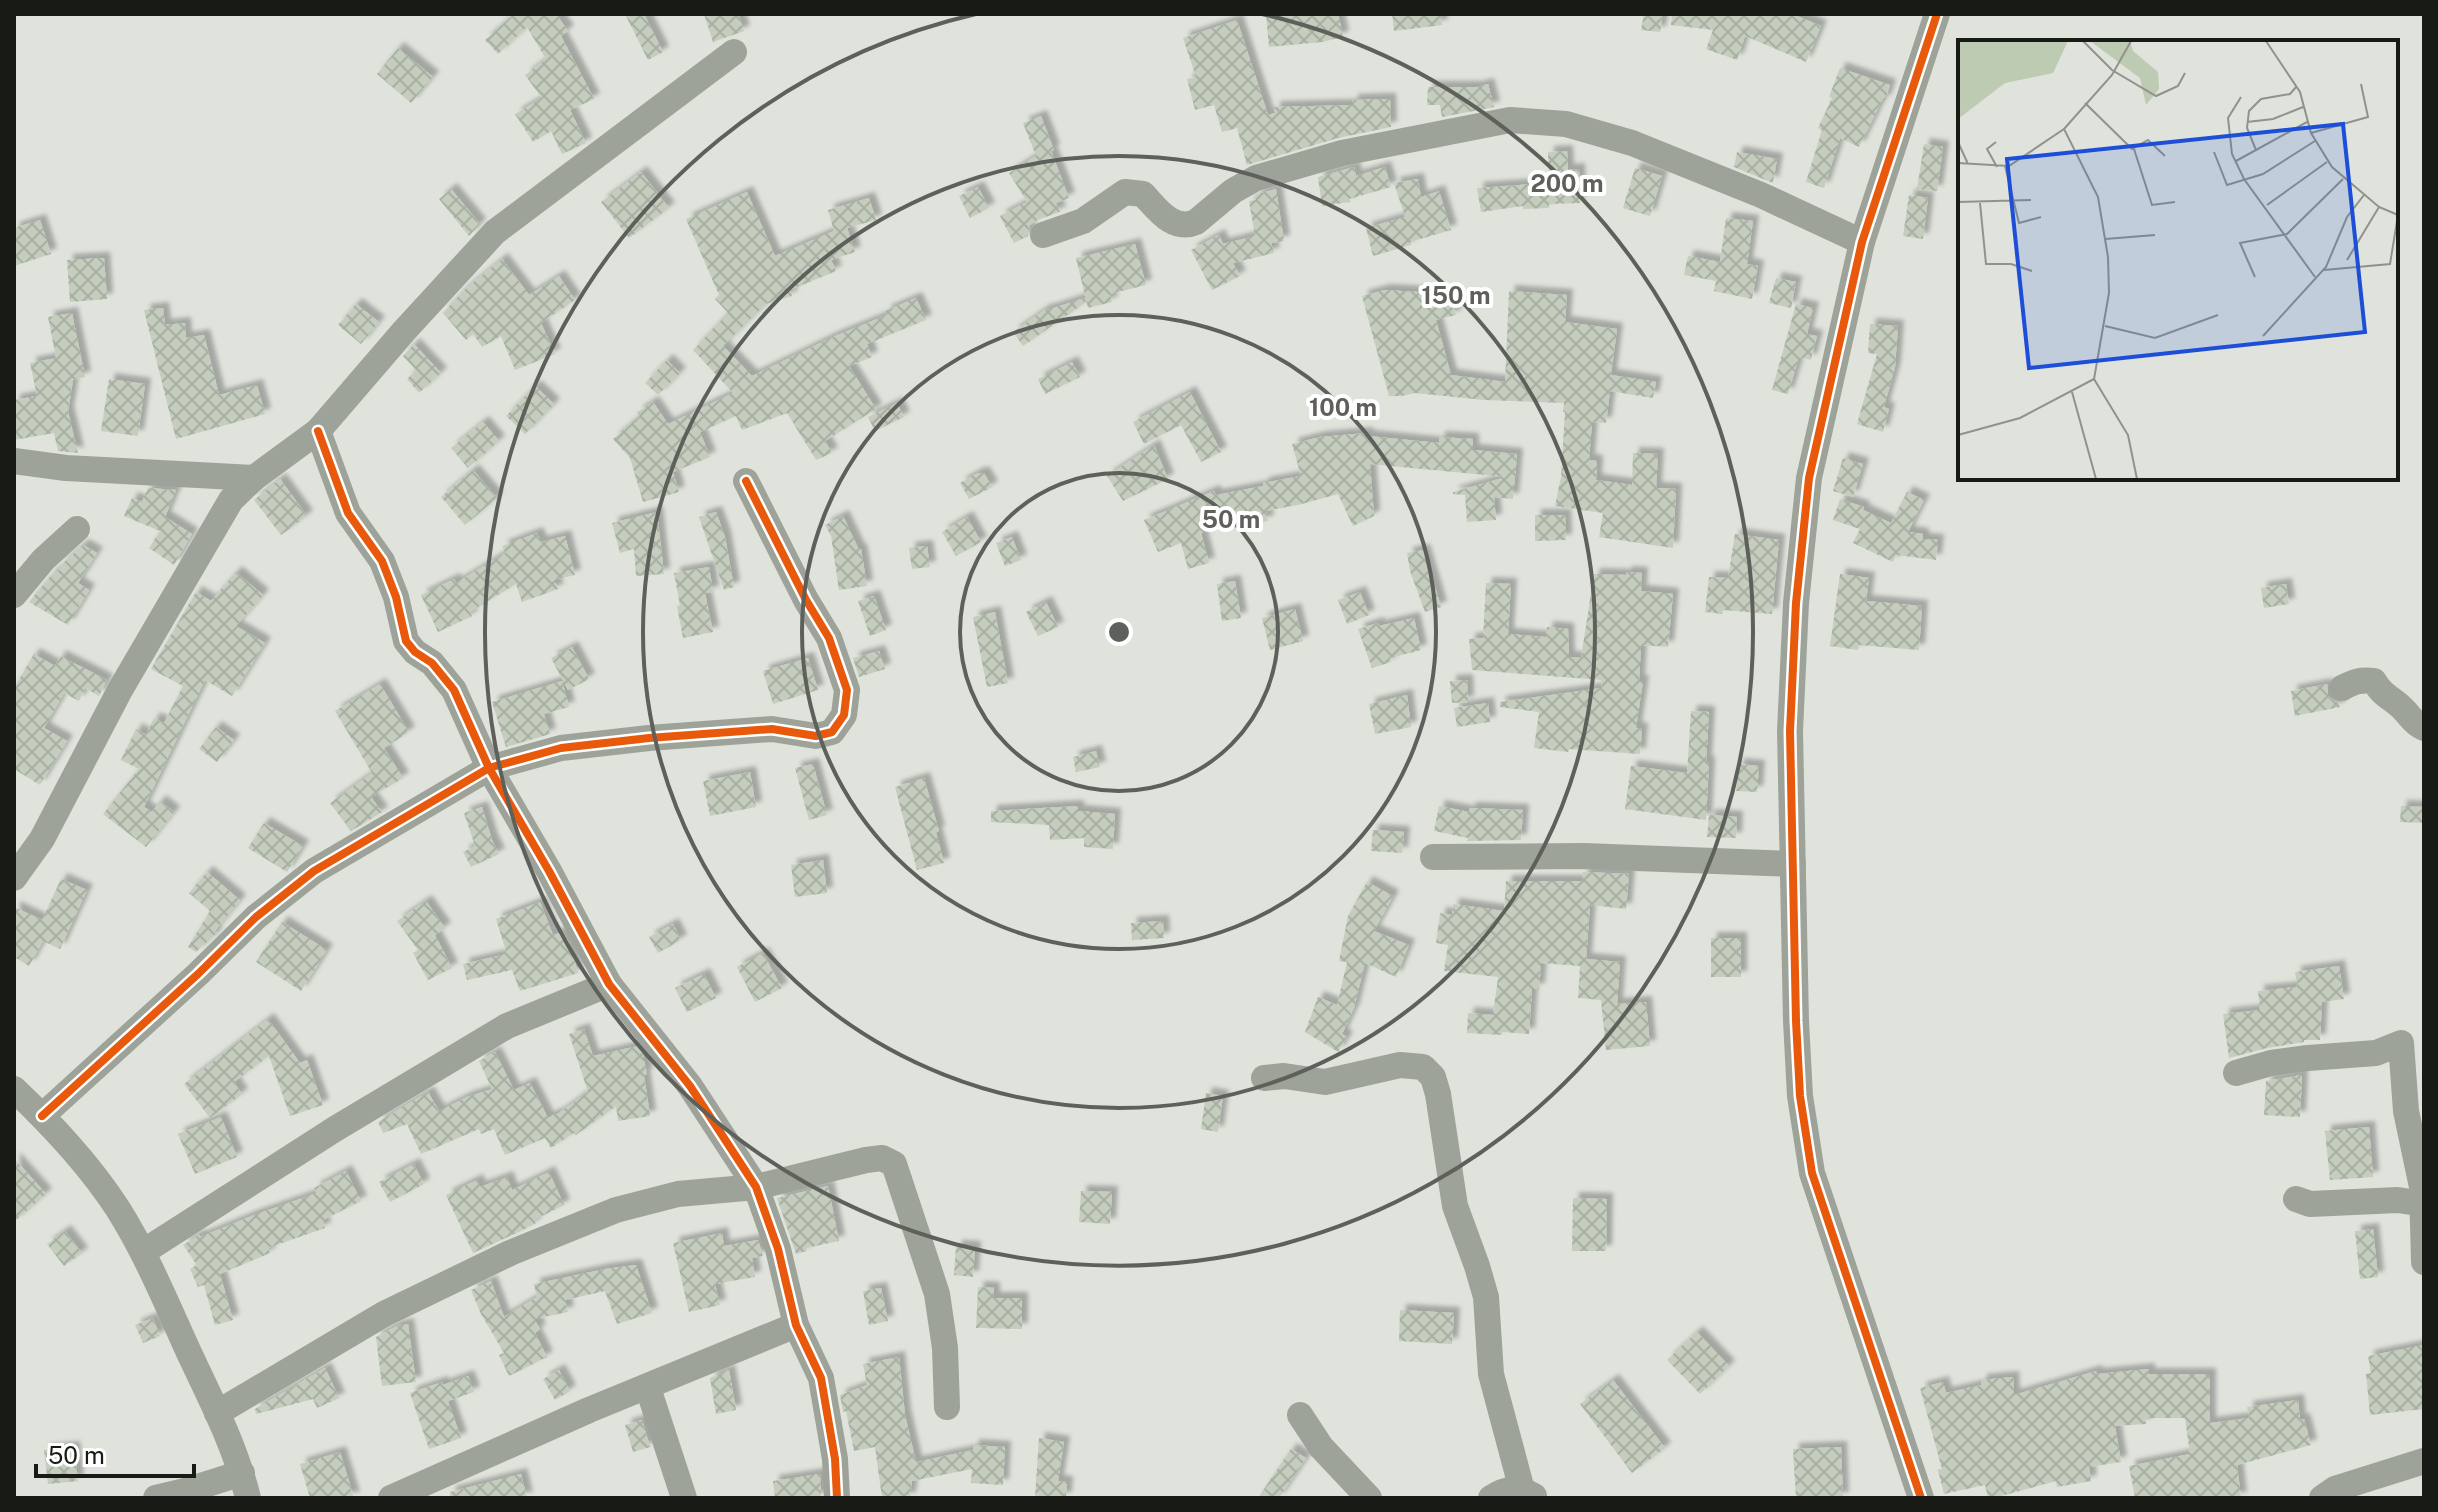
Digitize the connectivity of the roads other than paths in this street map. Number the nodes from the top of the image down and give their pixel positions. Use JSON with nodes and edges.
{"nodes":[{"id":1,"x":1937,"y":14,"type":"edge"},
{"id":2,"x":734,"y":52,"type":"dead end"},
{"id":3,"x":1043,"y":235,"type":"dead end"},
{"id":4,"x":1862,"y":242,"type":"junction"},
{"id":5,"x":318,"y":431,"type":"junction"},
{"id":6,"x":14,"y":461,"type":"edge"},
{"id":7,"x":254,"y":478,"type":"junction"},
{"id":8,"x":746,"y":481,"type":"dead end"},
{"id":9,"x":77,"y":529,"type":"dead end"},
{"id":10,"x":14,"y":595,"type":"edge"},
{"id":11,"x":2342,"y":688,"type":"dead end"},
{"id":12,"x":2424,"y":728,"type":"edge"},
{"id":13,"x":489,"y":768,"type":"junction"},
{"id":14,"x":1433,"y":857,"type":"dead end"},
{"id":15,"x":1793,"y":864,"type":"junction"},
{"id":16,"x":14,"y":878,"type":"edge"},
{"id":17,"x":609,"y":984,"type":"junction"},
{"id":18,"x":2236,"y":1073,"type":"dead end"},
{"id":19,"x":1264,"y":1078,"type":"dead end"},
{"id":20,"x":14,"y":1089,"type":"edge"},
{"id":21,"x":42,"y":1116,"type":"junction"},
{"id":22,"x":756,"y":1187,"type":"junction"},
{"id":23,"x":2296,"y":1199,"type":"dead end"},
{"id":24,"x":2423,"y":1204,"type":"edge"},
{"id":25,"x":143,"y":1252,"type":"junction"},
{"id":26,"x":2424,"y":1262,"type":"edge"},
{"id":27,"x":796,"y":1325,"type":"junction"},
{"id":28,"x":648,"y":1388,"type":"junction"},
{"id":29,"x":947,"y":1407,"type":"dead end"},
{"id":30,"x":217,"y":1413,"type":"junction"},
{"id":31,"x":1300,"y":1415,"type":"dead end"},
{"id":32,"x":2424,"y":1461,"type":"edge"},
{"id":33,"x":245,"y":1486,"type":"edge"},
{"id":34,"x":1530,"y":1494,"type":"edge"},
{"id":35,"x":156,"y":1498,"type":"edge"},
{"id":36,"x":391,"y":1498,"type":"edge"},
{"id":37,"x":684,"y":1498,"type":"edge"},
{"id":38,"x":837,"y":1498,"type":"edge"},
{"id":39,"x":1369,"y":1498,"type":"edge"},
{"id":40,"x":1491,"y":1498,"type":"edge"},
{"id":41,"x":1921,"y":1498,"type":"edge"},
{"id":42,"x":2322,"y":1498,"type":"edge"}],
"edges":[{"from":1,"to":4,"type":"street"},
{"from":2,"to":5,"type":"street"},
{"from":3,"to":4,"type":"street"},
{"from":4,"to":15,"type":"street"},
{"from":5,"to":7,"type":"street"},
{"from":5,"to":13,"type":"street"},
{"from":6,"to":7,"type":"street"},
{"from":7,"to":16,"type":"street"},
{"from":8,"to":13,"type":"street"},
{"from":9,"to":10,"type":"street"},
{"from":11,"to":12,"type":"street"},
{"from":13,"to":17,"type":"street"},
{"from":13,"to":21,"type":"street"},
{"from":14,"to":15,"type":"street"},
{"from":15,"to":41,"type":"street"},
{"from":17,"to":22,"type":"street"},
{"from":17,"to":25,"type":"street"},
{"from":18,"to":24,"type":"street"},
{"from":19,"to":34,"type":"street"},
{"from":20,"to":21,"type":"street"},
{"from":21,"to":25,"type":"street"},
{"from":22,"to":27,"type":"street"},
{"from":22,"to":29,"type":"street"},
{"from":22,"to":30,"type":"street"},
{"from":23,"to":24,"type":"street"},
{"from":24,"to":26,"type":"street"},
{"from":25,"to":30,"type":"street"},
{"from":27,"to":28,"type":"street"},
{"from":27,"to":38,"type":"street"},
{"from":28,"to":36,"type":"street"},
{"from":28,"to":37,"type":"street"},
{"from":30,"to":33,"type":"street"},
{"from":31,"to":39,"type":"street"},
{"from":32,"to":42,"type":"street"},
{"from":33,"to":35,"type":"street"},
{"from":34,"to":40,"type":"street"}]}
